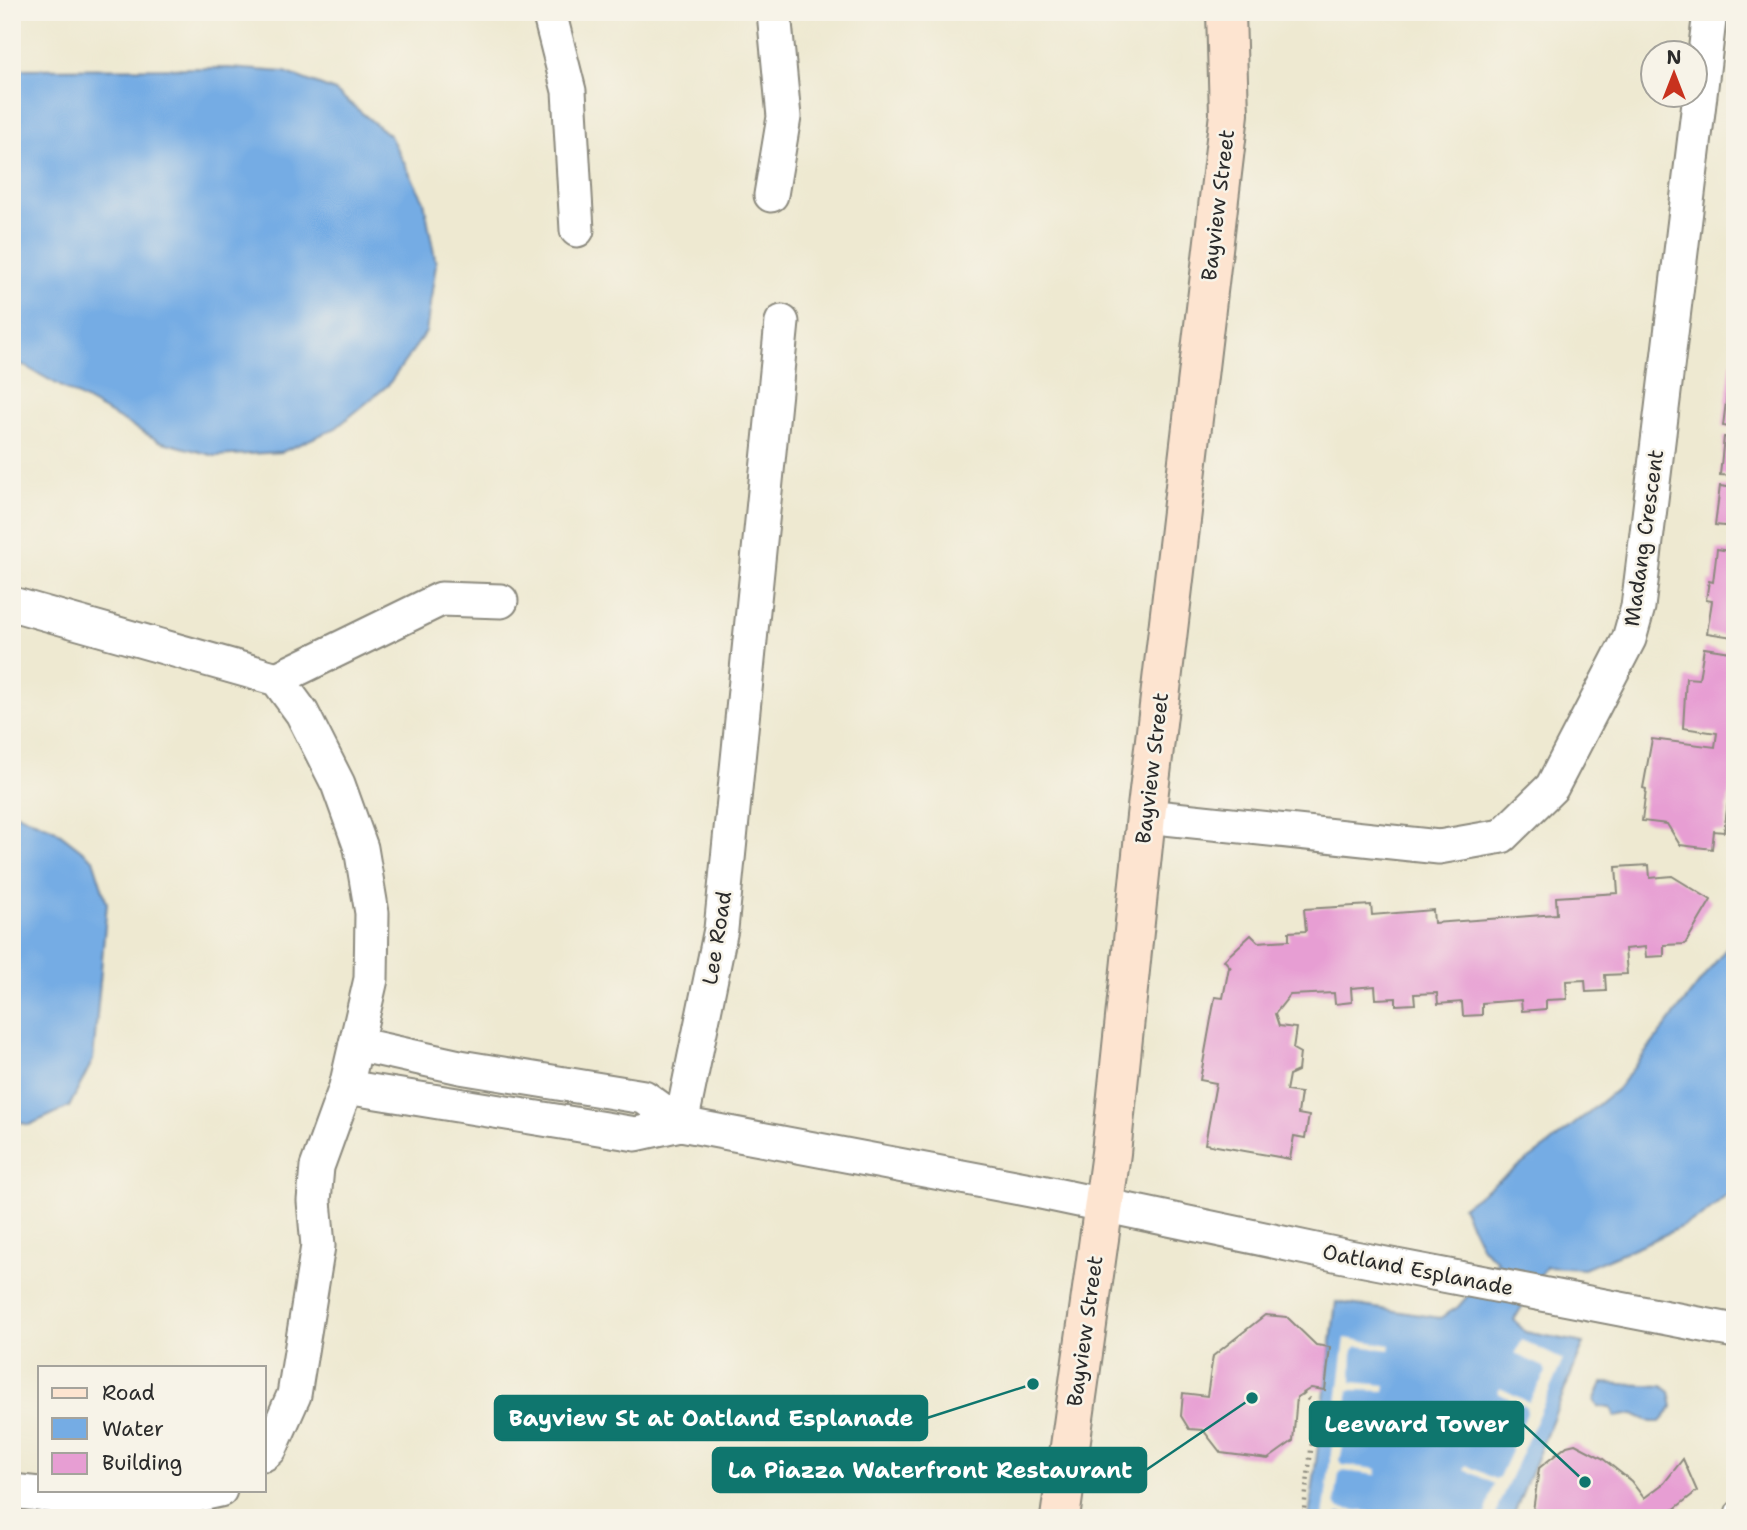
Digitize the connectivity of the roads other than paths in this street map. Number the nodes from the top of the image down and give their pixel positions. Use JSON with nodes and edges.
{"nodes":[{"id":1,"x":549,"y":12,"type":"edge"},
{"id":2,"x":774,"y":12,"type":"edge"},
{"id":3,"x":1710,"y":12,"type":"edge"},
{"id":4,"x":1226,"y":14,"type":"edge"},
{"id":5,"x":771,"y":195,"type":"dead end"},
{"id":6,"x":577,"y":230,"type":"dead end"},
{"id":7,"x":782,"y":322,"type":"dead end"},
{"id":8,"x":501,"y":601,"type":"dead end"},
{"id":9,"x":12,"y":604,"type":"edge"},
{"id":10,"x":276,"y":679,"type":"junction"},
{"id":11,"x":1146,"y":816,"type":"junction"},
{"id":12,"x":356,"y":1044,"type":"junction"},
{"id":13,"x":346,"y":1087,"type":"junction"},
{"id":14,"x":498,"y":1093,"type":"junction"},
{"id":15,"x":681,"y":1124,"type":"junction"},
{"id":16,"x":1103,"y":1204,"type":"junction"},
{"id":17,"x":1735,"y":1331,"type":"edge"},
{"id":18,"x":266,"y":1453,"type":"edge"},
{"id":19,"x":12,"y":1491,"type":"edge"},
{"id":20,"x":211,"y":1492,"type":"edge"},
{"id":21,"x":1735,"y":1511,"type":"edge"},
{"id":22,"x":1060,"y":1518,"type":"edge"},
{"id":23,"x":1734,"y":1518,"type":"edge"}],
"edges":[{"from":1,"to":6,"type":"street"},
{"from":2,"to":5,"type":"street"},
{"from":3,"to":11,"type":"street","name":"Madang Crescent"},
{"from":4,"to":11,"type":"main road","name":"Bayview Street"},
{"from":7,"to":15,"type":"street","name":"Lee Road"},
{"from":8,"to":10,"type":"street"},
{"from":9,"to":10,"type":"street"},
{"from":10,"to":12,"type":"street"},
{"from":11,"to":16,"type":"main road","name":"Bayview Street"},
{"from":12,"to":13,"type":"street"},
{"from":12,"to":14,"type":"street"},
{"from":13,"to":14,"type":"street"},
{"from":13,"to":18,"type":"street"},
{"from":14,"to":15,"type":"street"},
{"from":15,"to":16,"type":"street"},
{"from":16,"to":17,"type":"street","name":"Oatland Esplanade"},
{"from":16,"to":22,"type":"main road","name":"Bayview Street"},
{"from":19,"to":20,"type":"street"},
{"from":21,"to":23,"type":"lane"}]}
